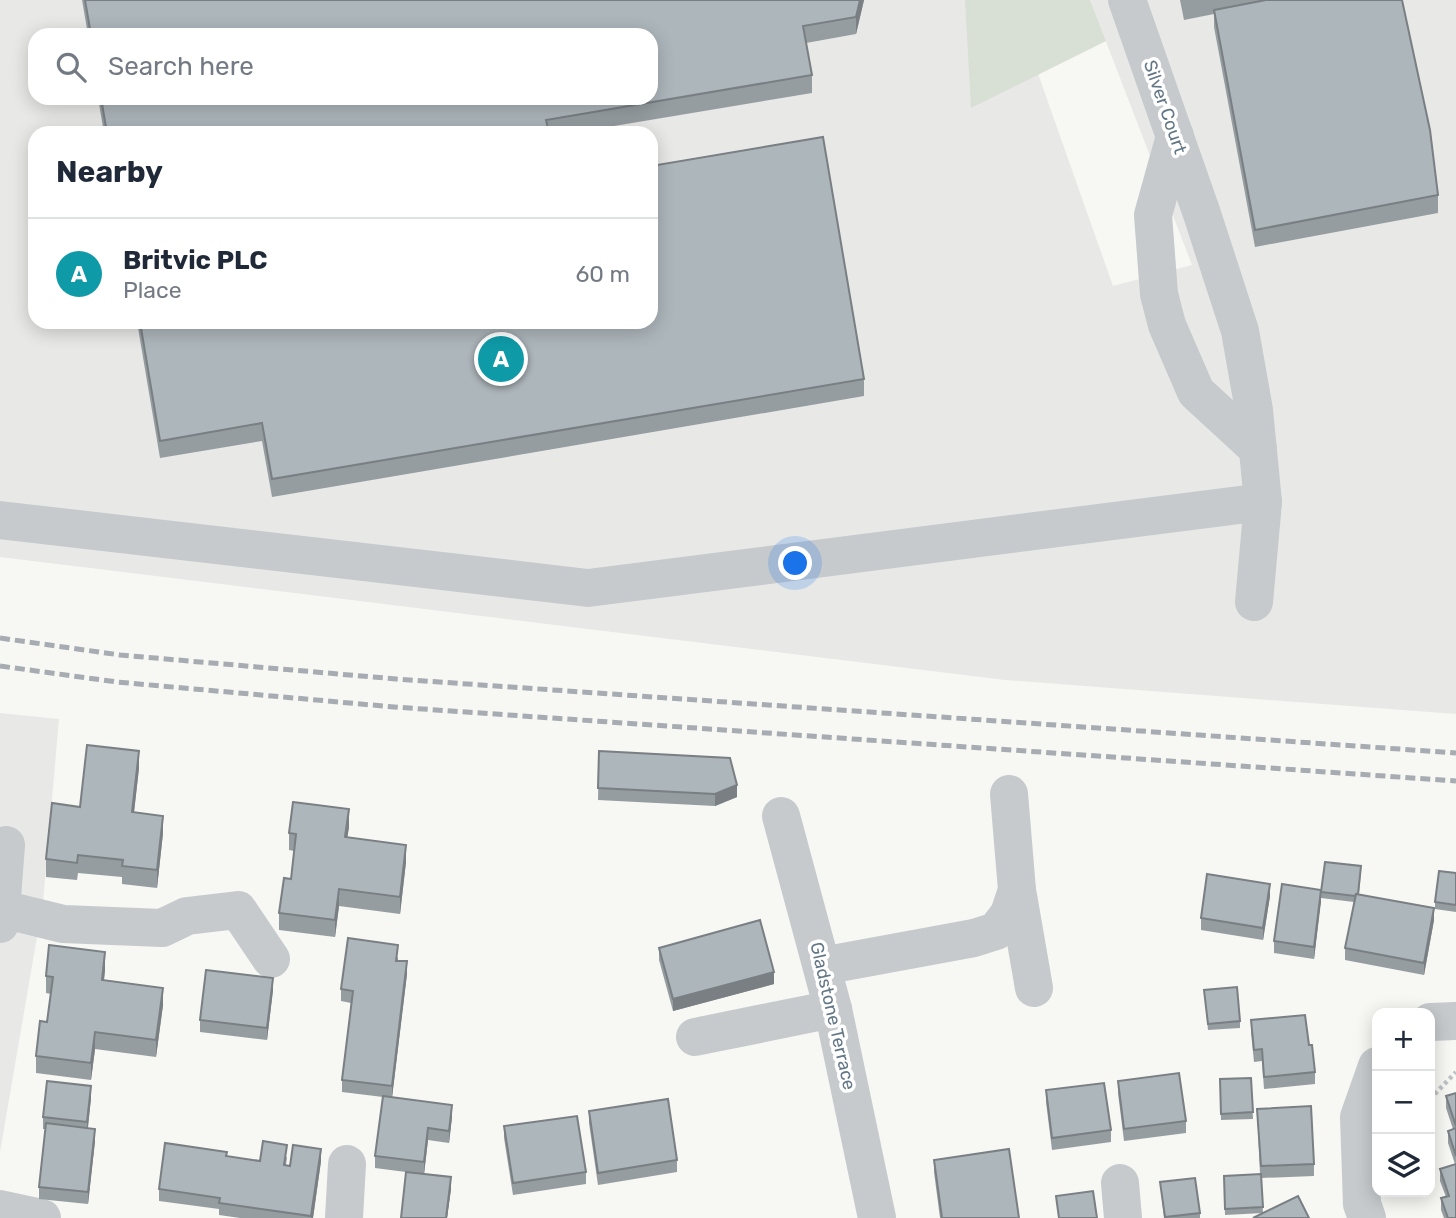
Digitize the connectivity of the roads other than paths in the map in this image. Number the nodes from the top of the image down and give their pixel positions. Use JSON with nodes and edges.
{"nodes":[{"id":1,"x":1127,"y":0,"type":"edge"},
{"id":2,"x":1175,"y":136,"type":"junction"},
{"id":3,"x":1258,"y":449,"type":"junction"},
{"id":4,"x":1263,"y":502,"type":"junction"},
{"id":5,"x":0,"y":520,"type":"edge"},
{"id":6,"x":1254,"y":602,"type":"dead end"},
{"id":7,"x":1009,"y":794,"type":"dead end"},
{"id":8,"x":781,"y":816,"type":"dead end"},
{"id":9,"x":6,"y":845,"type":"dead end"},
{"id":10,"x":1017,"y":890,"type":"junction"},
{"id":11,"x":1,"y":916,"type":"edge"},
{"id":12,"x":271,"y":959,"type":"dead end"},
{"id":13,"x":822,"y":966,"type":"junction"},
{"id":14,"x":1034,"y":988,"type":"dead end"},
{"id":15,"x":833,"y":1009,"type":"junction"},
{"id":16,"x":1456,"y":1021,"type":"edge"},
{"id":17,"x":1435,"y":1023,"type":"edge"},
{"id":18,"x":695,"y":1037,"type":"dead end"},
{"id":19,"x":1375,"y":1071,"type":"edge"},
{"id":20,"x":347,"y":1164,"type":"dead end"},
{"id":21,"x":0,"y":1209,"type":"edge"},
{"id":22,"x":42,"y":1218,"type":"edge"},
{"id":23,"x":344,"y":1218,"type":"edge"},
{"id":24,"x":877,"y":1218,"type":"edge"},
{"id":25,"x":1367,"y":1218,"type":"edge"}],
"edges":[{"from":1,"to":2,"type":"street","name":"Silver Court"},
{"from":2,"to":3,"type":"street","name":"Silver Court"},
{"from":2,"to":3,"type":"street"},
{"from":3,"to":4,"type":"street","name":"Silver Court"},
{"from":4,"to":5,"type":"street"},
{"from":4,"to":6,"type":"street","name":"Silver Court"},
{"from":7,"to":10,"type":"street"},
{"from":8,"to":13,"type":"street","name":"Gladstone Terrace"},
{"from":9,"to":11,"type":"street"},
{"from":10,"to":13,"type":"street"},
{"from":10,"to":14,"type":"street"},
{"from":11,"to":12,"type":"street"},
{"from":13,"to":15,"type":"street","name":"Gladstone Terrace"},
{"from":15,"to":18,"type":"street"},
{"from":15,"to":24,"type":"street","name":"Gladstone Terrace"},
{"from":16,"to":17,"type":"street"},
{"from":19,"to":25,"type":"street"},
{"from":20,"to":23,"type":"street"},
{"from":21,"to":22,"type":"street"}]}
